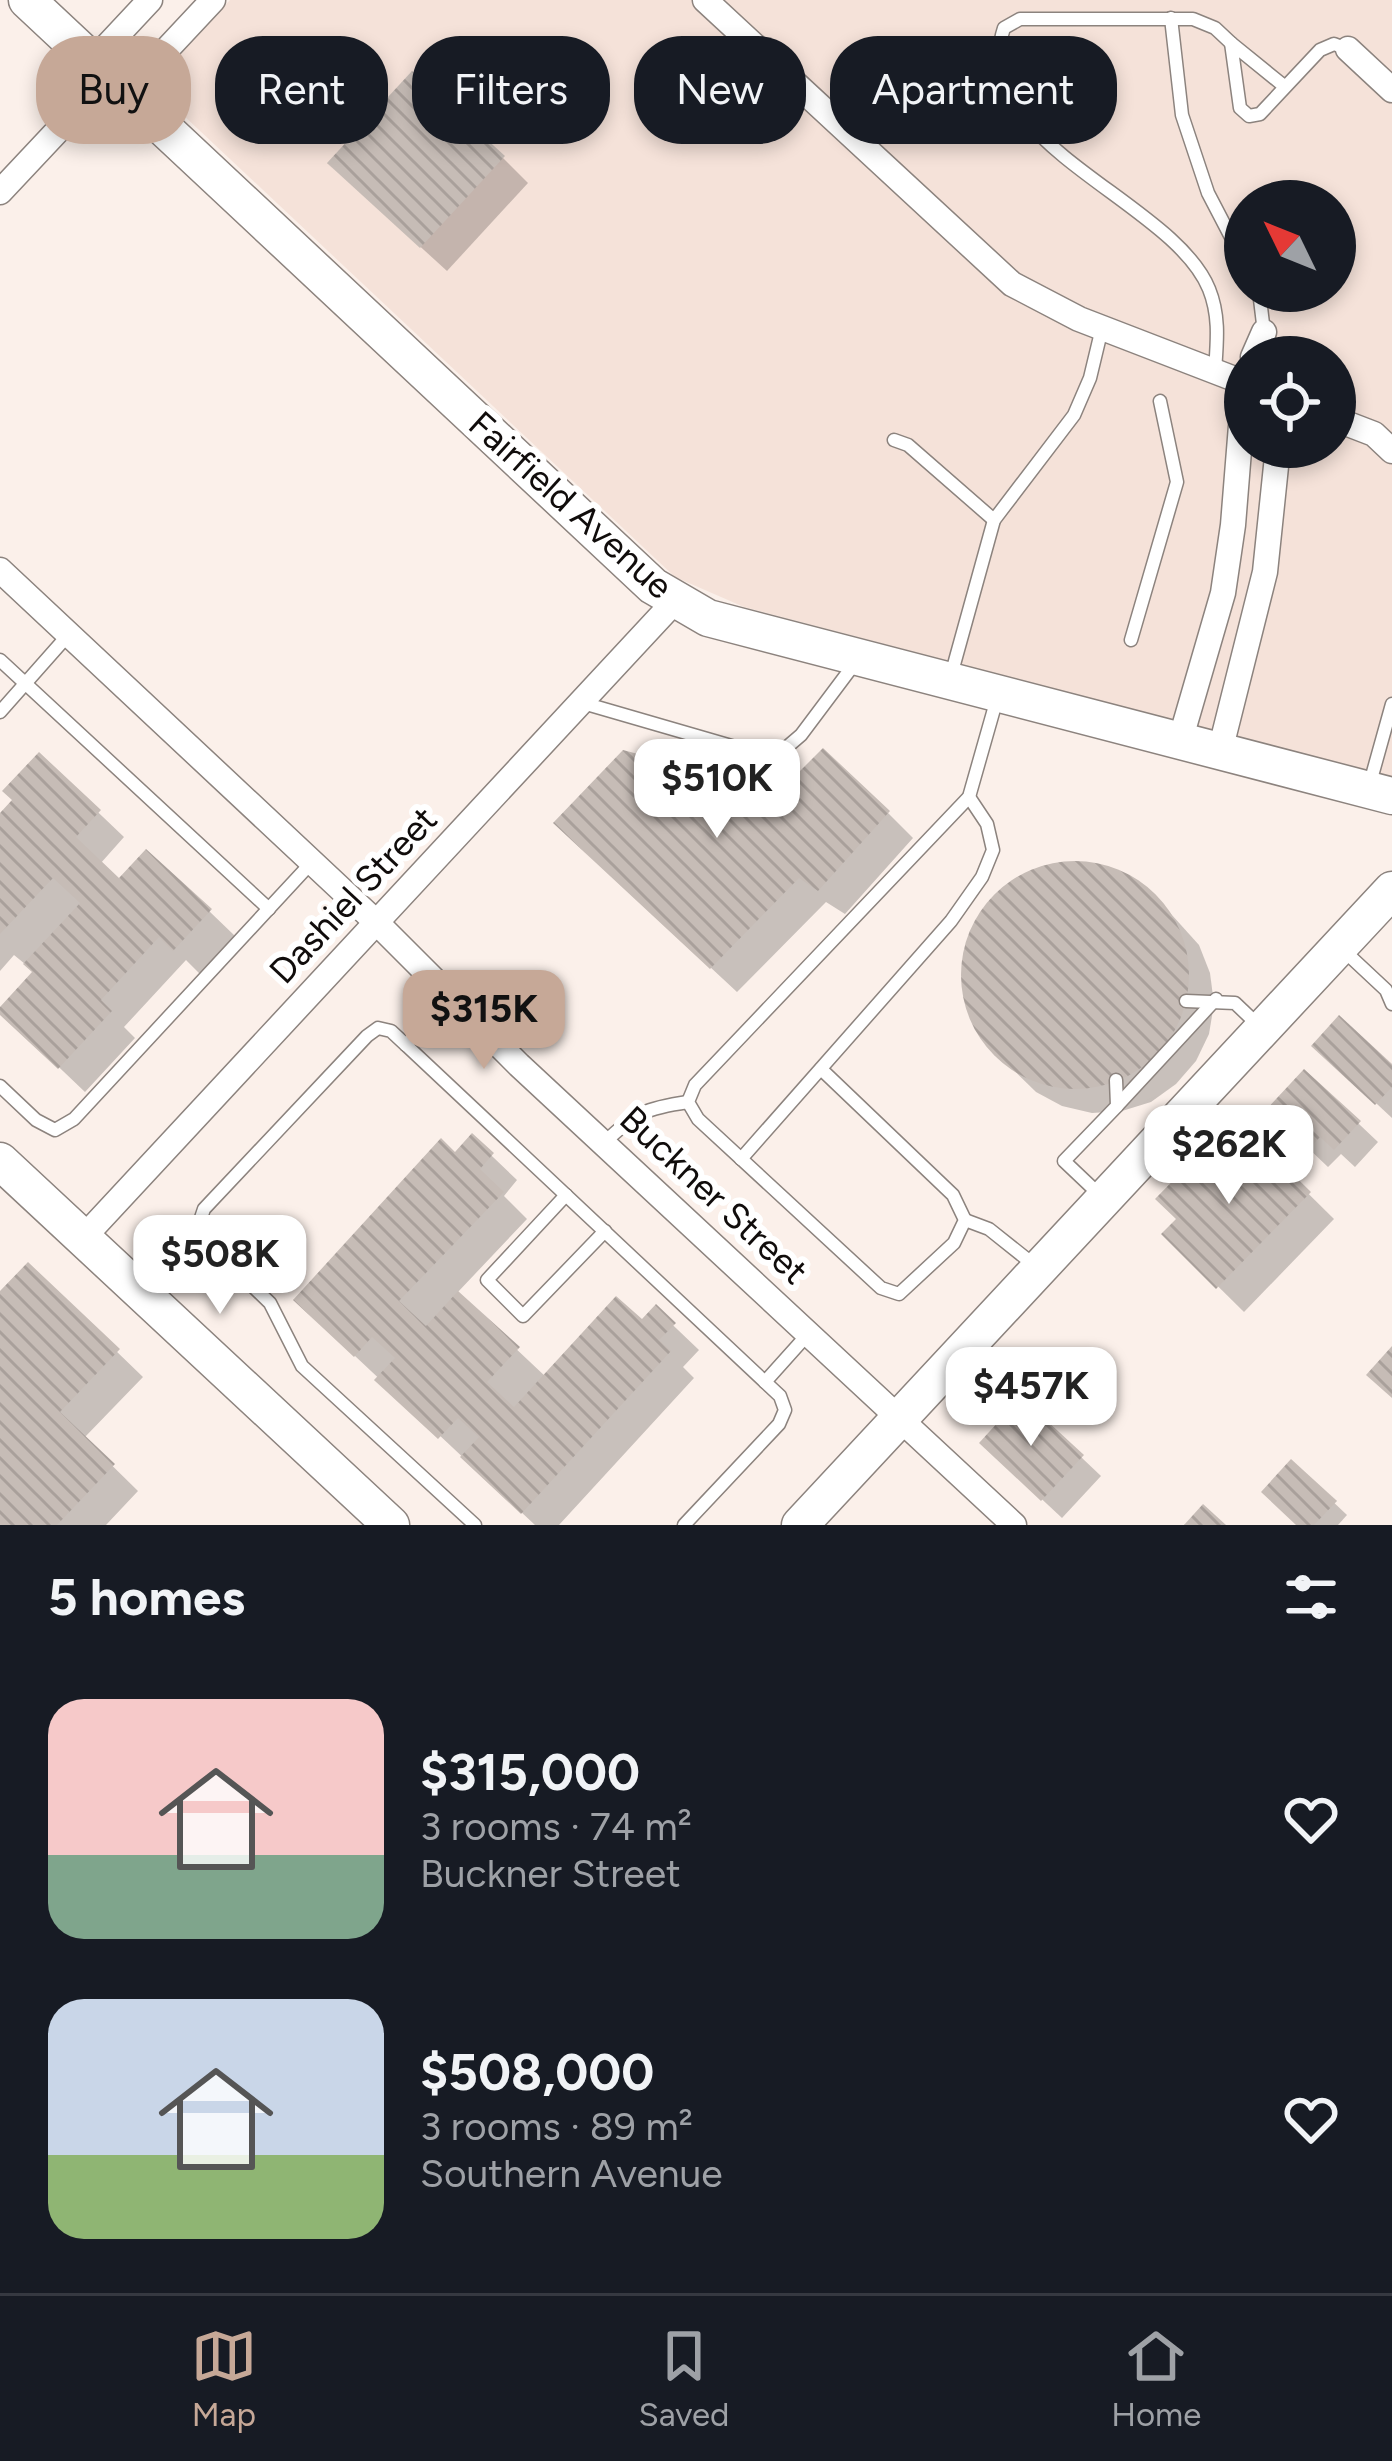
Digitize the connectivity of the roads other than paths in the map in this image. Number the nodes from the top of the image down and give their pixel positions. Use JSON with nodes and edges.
{"nodes":[{"id":1,"x":27,"y":0,"type":"edge"},
{"id":2,"x":150,"y":0,"type":"edge"},
{"id":3,"x":213,"y":0,"type":"edge"},
{"id":4,"x":705,"y":0,"type":"edge"},
{"id":5,"x":1171,"y":18,"type":"junction"},
{"id":6,"x":65,"y":36,"type":"edge"},
{"id":7,"x":131,"y":36,"type":"edge"},
{"id":8,"x":164,"y":36,"type":"edge"},
{"id":9,"x":1231,"y":43,"type":"junction"},
{"id":10,"x":1348,"y":49,"type":"joint"},
{"id":11,"x":1284,"y":86,"type":"junction"},
{"id":12,"x":1392,"y":89,"type":"edge"},
{"id":13,"x":45,"y":144,"type":"edge"},
{"id":14,"x":181,"y":144,"type":"edge"},
{"id":15,"x":0,"y":192,"type":"edge"},
{"id":16,"x":1224,"y":224,"type":"edge"},
{"id":17,"x":1262,"y":312,"type":"edge"},
{"id":18,"x":1102,"y":328,"type":"junction"},
{"id":19,"x":1264,"y":332,"type":"joint"},
{"id":20,"x":1262,"y":336,"type":"edge"},
{"id":21,"x":1215,"y":371,"type":"junction"},
{"id":22,"x":1224,"y":374,"type":"edge"},
{"id":23,"x":1160,"y":401,"type":"dead end"},
{"id":24,"x":1356,"y":427,"type":"edge"},
{"id":25,"x":894,"y":440,"type":"dead end"},
{"id":26,"x":1392,"y":451,"type":"edge"},
{"id":27,"x":1237,"y":468,"type":"edge"},
{"id":28,"x":1276,"y":468,"type":"edge"},
{"id":29,"x":994,"y":520,"type":"junction"},
{"id":30,"x":0,"y":570,"type":"edge"},
{"id":31,"x":675,"y":601,"type":"junction"},
{"id":32,"x":69,"y":634,"type":"junction"},
{"id":33,"x":1131,"y":640,"type":"dead end"},
{"id":34,"x":860,"y":657,"type":"junction"},
{"id":35,"x":0,"y":660,"type":"edge"},
{"id":36,"x":949,"y":681,"type":"junction"},
{"id":37,"x":26,"y":683,"type":"junction"},
{"id":38,"x":998,"y":694,"type":"junction"},
{"id":39,"x":582,"y":703,"type":"junction"},
{"id":40,"x":1392,"y":704,"type":"edge"},
{"id":41,"x":0,"y":712,"type":"edge"},
{"id":42,"x":1180,"y":741,"type":"junction"},
{"id":43,"x":1220,"y":752,"type":"junction"},
{"id":44,"x":1380,"y":793,"type":"edge"},
{"id":45,"x":969,"y":797,"type":"junction"},
{"id":46,"x":313,"y":861,"type":"junction"},
{"id":47,"x":1392,"y":890,"type":"edge"},
{"id":48,"x":269,"y":909,"type":"junction"},
{"id":49,"x":376,"y":922,"type":"junction"},
{"id":50,"x":1339,"y":946,"type":"junction"},
{"id":51,"x":1390,"y":992,"type":"edge"},
{"id":52,"x":451,"y":995,"type":"junction"},
{"id":53,"x":1216,"y":999,"type":"junction"},
{"id":54,"x":1186,"y":1001,"type":"dead end"},
{"id":55,"x":1262,"y":1029,"type":"junction"},
{"id":56,"x":406,"y":1045,"type":"junction"},
{"id":57,"x":820,"y":1069,"type":"junction"},
{"id":58,"x":1116,"y":1080,"type":"dead end"},
{"id":59,"x":0,"y":1086,"type":"edge"},
{"id":60,"x":688,"y":1102,"type":"junction"},
{"id":61,"x":1117,"y":1106,"type":"junction"},
{"id":62,"x":604,"y":1143,"type":"junction"},
{"id":63,"x":741,"y":1159,"type":"junction"},
{"id":64,"x":0,"y":1161,"type":"edge"},
{"id":65,"x":566,"y":1195,"type":"junction"},
{"id":66,"x":1104,"y":1199,"type":"junction"},
{"id":67,"x":964,"y":1220,"type":"junction"},
{"id":68,"x":605,"y":1231,"type":"junction"},
{"id":69,"x":82,"y":1238,"type":"junction"},
{"id":70,"x":1039,"y":1269,"type":"junction"},
{"id":71,"x":809,"y":1334,"type":"junction"},
{"id":72,"x":766,"y":1382,"type":"junction"},
{"id":73,"x":899,"y":1419,"type":"junction"},
{"id":74,"x":391,"y":1525,"type":"edge"},
{"id":75,"x":475,"y":1525,"type":"edge"},
{"id":76,"x":684,"y":1525,"type":"edge"},
{"id":77,"x":800,"y":1525,"type":"edge"},
{"id":78,"x":1014,"y":1525,"type":"edge"}],
"edges":[{"from":1,"to":6,"type":"street","name":"Fairfield Avenue"},
{"from":2,"to":7,"type":"street"},
{"from":3,"to":8,"type":"street"},
{"from":4,"to":18,"type":"street"},
{"from":5,"to":9,"type":"lane"},
{"from":5,"to":16,"type":"lane"},
{"from":5,"to":21,"type":"lane"},
{"from":9,"to":11,"type":"lane"},
{"from":9,"to":11,"type":"lane"},
{"from":10,"to":11,"type":"lane"},
{"from":10,"to":12,"type":"street"},
{"from":13,"to":15,"type":"street"},
{"from":14,"to":31,"type":"street","name":"Fairfield Avenue"},
{"from":17,"to":19,"type":"lane"},
{"from":18,"to":21,"type":"street"},
{"from":18,"to":29,"type":"lane"},
{"from":19,"to":20,"type":"street"},
{"from":21,"to":22,"type":"street"},
{"from":23,"to":33,"type":"lane"},
{"from":24,"to":26,"type":"street"},
{"from":25,"to":29,"type":"lane"},
{"from":27,"to":42,"type":"street"},
{"from":28,"to":43,"type":"street"},
{"from":29,"to":36,"type":"lane"},
{"from":30,"to":32,"type":"street","name":"Buckner Street"},
{"from":31,"to":34,"type":"street","name":"Fairfield Avenue"},
{"from":31,"to":39,"type":"street","name":"Dashiel Street"},
{"from":32,"to":37,"type":"lane"},
{"from":32,"to":46,"type":"street","name":"Buckner Street"},
{"from":34,"to":36,"type":"street","name":"Fairfield Avenue"},
{"from":34,"to":39,"type":"lane"},
{"from":35,"to":37,"type":"lane"},
{"from":36,"to":38,"type":"street","name":"Fairfield Avenue"},
{"from":37,"to":41,"type":"lane"},
{"from":37,"to":48,"type":"lane"},
{"from":38,"to":42,"type":"street","name":"Fairfield Avenue"},
{"from":38,"to":45,"type":"lane"},
{"from":39,"to":49,"type":"street","name":"Dashiel Street"},
{"from":40,"to":44,"type":"lane"},
{"from":42,"to":43,"type":"street","name":"Fairfield Avenue"},
{"from":43,"to":44,"type":"street","name":"Fairfield Avenue"},
{"from":45,"to":57,"type":"lane"},
{"from":45,"to":60,"type":"lane"},
{"from":46,"to":48,"type":"lane"},
{"from":46,"to":49,"type":"street","name":"Buckner Street"},
{"from":47,"to":50,"type":"street"},
{"from":48,"to":59,"type":"lane"},
{"from":49,"to":52,"type":"street","name":"Buckner Street"},
{"from":49,"to":69,"type":"street","name":"Dashiel Street"},
{"from":50,"to":51,"type":"lane"},
{"from":50,"to":55,"type":"street"},
{"from":52,"to":56,"type":"lane"},
{"from":52,"to":62,"type":"street","name":"Buckner Street"},
{"from":53,"to":54,"type":"lane"},
{"from":53,"to":55,"type":"lane"},
{"from":53,"to":61,"type":"lane"},
{"from":55,"to":66,"type":"street"},
{"from":56,"to":65,"type":"lane"},
{"from":56,"to":75,"type":"lane"},
{"from":57,"to":63,"type":"lane"},
{"from":57,"to":67,"type":"lane"},
{"from":58,"to":61,"type":"lane"},
{"from":60,"to":62,"type":"lane"},
{"from":60,"to":63,"type":"lane"},
{"from":61,"to":66,"type":"lane"},
{"from":62,"to":71,"type":"street","name":"Buckner Street"},
{"from":63,"to":67,"type":"lane"},
{"from":64,"to":69,"type":"street"},
{"from":65,"to":68,"type":"lane"},
{"from":65,"to":68,"type":"lane"},
{"from":66,"to":70,"type":"street"},
{"from":67,"to":70,"type":"lane"},
{"from":68,"to":72,"type":"lane"},
{"from":69,"to":74,"type":"street"},
{"from":70,"to":73,"type":"street"},
{"from":71,"to":72,"type":"lane"},
{"from":71,"to":73,"type":"street","name":"Buckner Street"},
{"from":72,"to":76,"type":"lane"},
{"from":73,"to":77,"type":"street"},
{"from":73,"to":78,"type":"street","name":"Buckner Street"}]}
